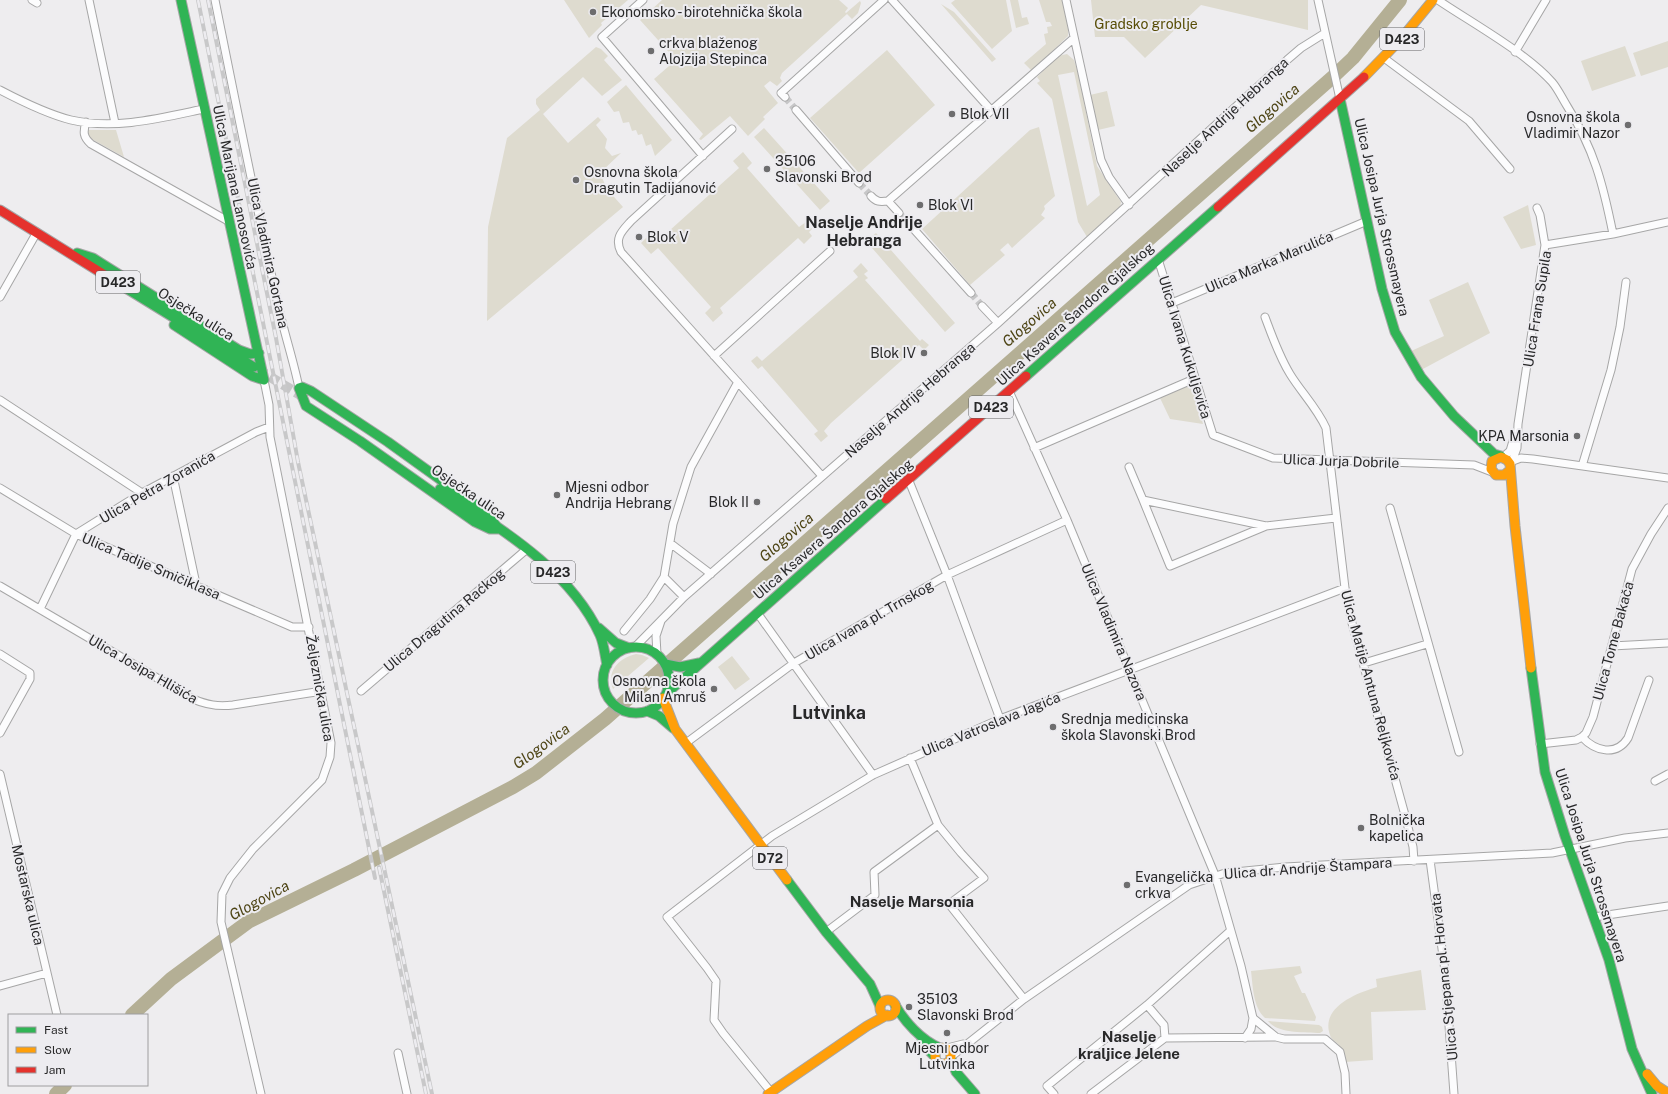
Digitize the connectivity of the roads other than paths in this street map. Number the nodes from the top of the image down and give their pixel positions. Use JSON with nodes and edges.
{"nodes":[{"id":1,"x":89,"y":0,"type":"edge"},
{"id":2,"x":181,"y":0,"type":"edge"},
{"id":3,"x":215,"y":0,"type":"edge"},
{"id":4,"x":643,"y":0,"type":"edge"},
{"id":5,"x":884,"y":0,"type":"edge"},
{"id":6,"x":892,"y":0,"type":"edge"},
{"id":7,"x":1066,"y":0,"type":"edge"},
{"id":8,"x":1318,"y":0,"type":"edge"},
{"id":9,"x":1433,"y":0,"type":"edge"},
{"id":10,"x":1438,"y":0,"type":"edge"},
{"id":11,"x":1546,"y":0,"type":"edge"},
{"id":12,"x":1325,"y":33,"type":"junction"},
{"id":13,"x":1074,"y":38,"type":"junction"},
{"id":14,"x":1515,"y":52,"type":"junction"},
{"id":15,"x":1384,"y":58,"type":"junction"},
{"id":16,"x":0,"y":90,"type":"edge"},
{"id":17,"x":785,"y":97,"type":"dead end"},
{"id":18,"x":1340,"y":99,"type":"junction"},
{"id":19,"x":204,"y":109,"type":"junction"},
{"id":20,"x":796,"y":110,"type":"tunnel mouth"},
{"id":21,"x":991,"y":110,"type":"junction"},
{"id":22,"x":86,"y":122,"type":"junction"},
{"id":23,"x":115,"y":123,"type":"junction"},
{"id":24,"x":732,"y":128,"type":"dead end"},
{"id":25,"x":703,"y":156,"type":"junction"},
{"id":26,"x":1510,"y":170,"type":"dead end"},
{"id":27,"x":860,"y":183,"type":"tunnel mouth"},
{"id":28,"x":871,"y":196,"type":"tunnel mouth"},
{"id":29,"x":888,"y":201,"type":"junction"},
{"id":30,"x":1129,"y":205,"type":"junction"},
{"id":31,"x":1537,"y":208,"type":"dead end"},
{"id":32,"x":0,"y":210,"type":"edge"},
{"id":33,"x":899,"y":213,"type":"tunnel mouth"},
{"id":34,"x":228,"y":221,"type":"junction"},
{"id":35,"x":1367,"y":221,"type":"junction"},
{"id":36,"x":1668,"y":222,"type":"edge"},
{"id":37,"x":910,"y":225,"type":"tunnel mouth"},
{"id":38,"x":37,"y":232,"type":"junction"},
{"id":39,"x":1613,"y":234,"type":"junction"},
{"id":40,"x":1545,"y":245,"type":"junction"},
{"id":41,"x":830,"y":251,"type":"dead end"},
{"id":42,"x":70,"y":252,"type":"junction"},
{"id":43,"x":1158,"y":259,"type":"junction"},
{"id":44,"x":1626,"y":282,"type":"dead end"},
{"id":45,"x":971,"y":292,"type":"tunnel mouth"},
{"id":46,"x":0,"y":297,"type":"edge"},
{"id":47,"x":1172,"y":303,"type":"junction"},
{"id":48,"x":982,"y":306,"type":"tunnel mouth"},
{"id":49,"x":1265,"y":317,"type":"dead end"},
{"id":50,"x":998,"y":323,"type":"junction"},
{"id":51,"x":259,"y":353,"type":"junction"},
{"id":52,"x":714,"y":356,"type":"junction"},
{"id":53,"x":254,"y":367,"type":"tunnel mouth"},
{"id":54,"x":1194,"y":379,"type":"junction"},
{"id":55,"x":264,"y":380,"type":"junction"},
{"id":56,"x":738,"y":382,"type":"junction"},
{"id":57,"x":299,"y":388,"type":"junction"},
{"id":58,"x":1009,"y":391,"type":"junction"},
{"id":59,"x":0,"y":400,"type":"edge"},
{"id":60,"x":308,"y":400,"type":"tunnel mouth"},
{"id":61,"x":1518,"y":424,"type":"junction"},
{"id":62,"x":269,"y":427,"type":"junction"},
{"id":63,"x":1473,"y":434,"type":"junction"},
{"id":64,"x":1213,"y":435,"type":"joint"},
{"id":65,"x":1034,"y":448,"type":"junction"},
{"id":66,"x":1502,"y":457,"type":"junction"},
{"id":67,"x":1330,"y":461,"type":"junction"},
{"id":68,"x":1492,"y":461,"type":"junction"},
{"id":69,"x":1474,"y":465,"type":"junction"},
{"id":70,"x":1582,"y":466,"type":"junction"},
{"id":71,"x":1128,"y":467,"type":"dead end"},
{"id":72,"x":1511,"y":467,"type":"junction"},
{"id":73,"x":1495,"y":474,"type":"junction"},
{"id":74,"x":173,"y":476,"type":"junction"},
{"id":75,"x":822,"y":476,"type":"junction"},
{"id":76,"x":1668,"y":478,"type":"edge"},
{"id":77,"x":909,"y":481,"type":"junction"},
{"id":78,"x":0,"y":488,"type":"edge"},
{"id":79,"x":142,"y":493,"type":"junction"},
{"id":80,"x":1143,"y":500,"type":"junction"},
{"id":81,"x":1390,"y":508,"type":"dead end"},
{"id":82,"x":1668,"y":508,"type":"edge"},
{"id":83,"x":1336,"y":518,"type":"junction"},
{"id":84,"x":1067,"y":520,"type":"junction"},
{"id":85,"x":1266,"y":526,"type":"junction"},
{"id":86,"x":1515,"y":526,"type":"junction"},
{"id":87,"x":499,"y":529,"type":"junction"},
{"id":88,"x":76,"y":534,"type":"junction"},
{"id":89,"x":670,"y":543,"type":"junction"},
{"id":90,"x":527,"y":549,"type":"junction"},
{"id":91,"x":711,"y":574,"type":"junction"},
{"id":92,"x":947,"y":575,"type":"junction"},
{"id":93,"x":664,"y":577,"type":"junction"},
{"id":94,"x":196,"y":584,"type":"junction"},
{"id":95,"x":0,"y":586,"type":"edge"},
{"id":96,"x":1345,"y":588,"type":"junction"},
{"id":97,"x":684,"y":597,"type":"junction"},
{"id":98,"x":40,"y":609,"type":"junction"},
{"id":99,"x":758,"y":614,"type":"junction"},
{"id":100,"x":661,"y":620,"type":"junction"},
{"id":101,"x":596,"y":626,"type":"junction"},
{"id":102,"x":309,"y":627,"type":"junction"},
{"id":103,"x":624,"y":631,"type":"dead end"},
{"id":104,"x":1668,"y":643,"type":"edge"},
{"id":105,"x":1427,"y":644,"type":"junction"},
{"id":106,"x":1612,"y":646,"type":"junction"},
{"id":107,"x":632,"y":647,"type":"junction"},
{"id":108,"x":0,"y":654,"type":"edge"},
{"id":109,"x":661,"y":658,"type":"junction"},
{"id":110,"x":703,"y":662,"type":"junction"},
{"id":111,"x":794,"y":663,"type":"junction"},
{"id":112,"x":1364,"y":663,"type":"junction"},
{"id":113,"x":607,"y":665,"type":"junction"},
{"id":114,"x":1130,"y":669,"type":"junction"},
{"id":115,"x":1648,"y":680,"type":"dead end"},
{"id":116,"x":322,"y":691,"type":"junction"},
{"id":117,"x":361,"y":691,"type":"dead end"},
{"id":118,"x":664,"y":696,"type":"junction"},
{"id":119,"x":646,"y":711,"type":"junction"},
{"id":120,"x":1000,"y":719,"type":"junction"},
{"id":121,"x":675,"y":729,"type":"junction"},
{"id":122,"x":0,"y":733,"type":"edge"},
{"id":123,"x":1582,"y":737,"type":"junction"},
{"id":124,"x":686,"y":743,"type":"junction"},
{"id":125,"x":1540,"y":744,"type":"junction"},
{"id":126,"x":1459,"y":752,"type":"dead end"},
{"id":127,"x":910,"y":758,"type":"junction"},
{"id":128,"x":0,"y":774,"type":"edge"},
{"id":129,"x":1668,"y":774,"type":"edge"},
{"id":130,"x":873,"y":775,"type":"junction"},
{"id":131,"x":1655,"y":781,"type":"dead end"},
{"id":132,"x":938,"y":825,"type":"junction"},
{"id":133,"x":1668,"y":833,"type":"edge"},
{"id":134,"x":760,"y":845,"type":"junction"},
{"id":135,"x":1569,"y":849,"type":"junction"},
{"id":136,"x":1430,"y":860,"type":"junction"},
{"id":137,"x":1414,"y":861,"type":"junction"},
{"id":138,"x":1215,"y":875,"type":"junction"},
{"id":139,"x":1668,"y":906,"type":"edge"},
{"id":140,"x":1594,"y":917,"type":"junction"},
{"id":141,"x":1230,"y":931,"type":"junction"},
{"id":142,"x":826,"y":932,"type":"junction"},
{"id":143,"x":47,"y":974,"type":"junction"},
{"id":144,"x":870,"y":984,"type":"junction"},
{"id":145,"x":0,"y":986,"type":"edge"},
{"id":146,"x":1024,"y":999,"type":"junction"},
{"id":147,"x":892,"y":1003,"type":"junction"},
{"id":148,"x":1147,"y":1005,"type":"junction"},
{"id":149,"x":880,"y":1006,"type":"junction"},
{"id":150,"x":57,"y":1014,"type":"edge"},
{"id":151,"x":889,"y":1015,"type":"junction"},
{"id":152,"x":1253,"y":1018,"type":"junction"},
{"id":153,"x":867,"y":1026,"type":"junction"},
{"id":154,"x":1276,"y":1037,"type":"junction"},
{"id":155,"x":1165,"y":1038,"type":"junction"},
{"id":156,"x":1245,"y":1038,"type":"junction"},
{"id":157,"x":398,"y":1053,"type":"dead end"},
{"id":158,"x":947,"y":1053,"type":"junction"},
{"id":159,"x":935,"y":1057,"type":"junction"},
{"id":160,"x":942,"y":1064,"type":"junction"},
{"id":161,"x":1639,"y":1066,"type":"junction"},
{"id":162,"x":972,"y":1092,"type":"edge"},
{"id":163,"x":1666,"y":1092,"type":"edge"},
{"id":164,"x":770,"y":1093,"type":"edge"},
{"id":165,"x":261,"y":1094,"type":"edge"},
{"id":166,"x":407,"y":1094,"type":"edge"},
{"id":167,"x":1054,"y":1094,"type":"edge"},
{"id":168,"x":1091,"y":1094,"type":"edge"},
{"id":169,"x":1346,"y":1094,"type":"edge"},
{"id":170,"x":1454,"y":1094,"type":"edge"},
{"id":171,"x":1652,"y":1094,"type":"edge"},
{"id":172,"x":1655,"y":1094,"type":"edge"}],
"edges":[{"from":1,"to":23,"type":"street"},
{"from":2,"to":19,"type":"main road","name":"Ulica Marijana Lanosovića"},
{"from":3,"to":57,"type":"street","name":"Ulica Vladimira Gortana"},
{"from":4,"to":25,"type":"street"},
{"from":5,"to":17,"type":"street"},
{"from":6,"to":21,"type":"street"},
{"from":7,"to":13,"type":"street"},
{"from":8,"to":12,"type":"street"},
{"from":9,"to":15,"type":"main road","number":"D423"},
{"from":10,"to":14,"type":"street"},
{"from":11,"to":14,"type":"street"},
{"from":12,"to":18,"type":"street"},
{"from":12,"to":30,"type":"street","name":"Naselje Andrije Hebranga"},
{"from":13,"to":21,"type":"street"},
{"from":13,"to":30,"type":"street"},
{"from":14,"to":39,"type":"street"},
{"from":15,"to":18,"type":"main road","number":"D423"},
{"from":15,"to":26,"type":"street"},
{"from":16,"to":22,"type":"street"},
{"from":18,"to":35,"type":"main road","name":"Ulica Josipa Jurja Strossmayera"},
{"from":18,"to":43,"type":"main road","name":"Ulica Ksavera Šandora Gjalskog","number":"D423"},
{"from":19,"to":23,"type":"street"},
{"from":19,"to":34,"type":"main road","name":"Ulica Marijana Lanosovića"},
{"from":20,"to":27,"type":"street"},
{"from":21,"to":29,"type":"street"},
{"from":22,"to":23,"type":"street"},
{"from":22,"to":34,"type":"street"},
{"from":24,"to":25,"type":"street"},
{"from":25,"to":52,"type":"street"},
{"from":28,"to":29,"type":"street"},
{"from":29,"to":33,"type":"street"},
{"from":30,"to":50,"type":"street","name":"Naselje Andrije Hebranga"},
{"from":31,"to":40,"type":"street"},
{"from":32,"to":38,"type":"main road","name":"Osječka ulica","number":"D423"},
{"from":34,"to":51,"type":"main road","name":"Ulica Marijana Lanosovića"},
{"from":35,"to":47,"type":"street","name":"Ulica Marka Marulića"},
{"from":35,"to":63,"type":"main road","name":"Ulica Josipa Jurja Strossmayera"},
{"from":36,"to":39,"type":"street","name":"Ulica Frana Supila"},
{"from":37,"to":45,"type":"street"},
{"from":38,"to":42,"type":"main road","name":"Osječka ulica","number":"D423"},
{"from":38,"to":46,"type":"street"},
{"from":39,"to":40,"type":"street","name":"Ulica Frana Supila"},
{"from":40,"to":61,"type":"street","name":"Ulica Frana Supila"},
{"from":41,"to":52,"type":"street"},
{"from":42,"to":51,"type":"main road"},
{"from":42,"to":53,"type":"main road","name":"Osječka ulica","number":"D423"},
{"from":42,"to":55,"type":"main road"},
{"from":43,"to":47,"type":"street","name":"Ulica Ivana Kukuljevića"},
{"from":43,"to":58,"type":"main road","name":"Ulica Ksavera Šandora Gjalskog","number":"D423"},
{"from":44,"to":70,"type":"street"},
{"from":47,"to":54,"type":"street","name":"Ulica Ivana Kukuljevića"},
{"from":48,"to":50,"type":"street"},
{"from":49,"to":67,"type":"street","name":"Ulica Matije Antuna Reljkovića"},
{"from":50,"to":75,"type":"street","name":"Naselje Andrije Hebranga"},
{"from":51,"to":55,"type":"main road","name":"Ulica Marijana Lanosovića"},
{"from":52,"to":56,"type":"street"},
{"from":54,"to":64,"type":"street","name":"Ulica Ivana Kukuljevića"},
{"from":54,"to":65,"type":"street"},
{"from":55,"to":62,"type":"street","name":"Željeznička ulica"},
{"from":56,"to":75,"type":"street"},
{"from":56,"to":89,"type":"street"},
{"from":57,"to":87,"type":"main road"},
{"from":57,"to":87,"type":"main road"},
{"from":58,"to":65,"type":"street","name":"Ulica Vladimira Nazora"},
{"from":58,"to":77,"type":"main road","name":"Ulica Ksavera Šandora Gjalskog","number":"D423"},
{"from":59,"to":79,"type":"street"},
{"from":60,"to":87,"type":"main road","name":"Osječka ulica","number":"D423"},
{"from":61,"to":66,"type":"street","name":"Ulica Frana Supila"},
{"from":61,"to":72,"type":"street","name":"Ulica Frana Supila"},
{"from":62,"to":74,"type":"street","name":"Ulica Petra Zoranića"},
{"from":62,"to":102,"type":"street","name":"Željeznička ulica"},
{"from":63,"to":66,"type":"main road","name":"Ulica Josipa Jurja Strossmayera"},
{"from":63,"to":68,"type":"main road","name":"Ulica Josipa Jurja Strossmayera"},
{"from":64,"to":67,"type":"street","name":"Ulica Jurja Dobrile"},
{"from":65,"to":84,"type":"street","name":"Ulica Vladimira Nazora"},
{"from":66,"to":68,"type":"main road"},
{"from":66,"to":72,"type":"main road","name":"Ulica Josipa Jurja Strossmayera"},
{"from":67,"to":69,"type":"street","name":"Ulica Jurja Dobrile"},
{"from":67,"to":83,"type":"street","name":"Ulica Matije Antuna Reljkovića"},
{"from":68,"to":69,"type":"street","name":"Ulica Jurja Dobrile"},
{"from":68,"to":73,"type":"main road","name":"Ulica Josipa Jurja Strossmayera"},
{"from":69,"to":73,"type":"street","name":"Ulica Jurja Dobrile"},
{"from":70,"to":72,"type":"street"},
{"from":70,"to":76,"type":"street"},
{"from":71,"to":80,"type":"street"},
{"from":72,"to":73,"type":"main road"},
{"from":72,"to":86,"type":"main road","name":"Ulica Josipa Jurja Strossmayera"},
{"from":73,"to":86,"type":"main road","name":"Ulica Josipa Jurja Strossmayera"},
{"from":74,"to":79,"type":"street","name":"Ulica Petra Zoranića"},
{"from":74,"to":94,"type":"street"},
{"from":75,"to":91,"type":"street","name":"Naselje Andrije Hebranga"},
{"from":77,"to":92,"type":"street"},
{"from":77,"to":99,"type":"main road","name":"Ulica Ksavera Šandora Gjalskog","number":"D423"},
{"from":78,"to":88,"type":"street","name":"Ulica Tadije Smičiklasa"},
{"from":79,"to":88,"type":"street","name":"Ulica Petra Zoranića"},
{"from":80,"to":85,"type":"street"},
{"from":80,"to":85,"type":"street"},
{"from":81,"to":105,"type":"street"},
{"from":82,"to":106,"type":"street","name":"Ulica Tome Bakača"},
{"from":83,"to":85,"type":"street"},
{"from":83,"to":96,"type":"street","name":"Ulica Matije Antuna Reljkovića"},
{"from":84,"to":92,"type":"street","name":"Ulica Ivana pl. Trnskog"},
{"from":84,"to":114,"type":"street","name":"Ulica Vladimira Nazora"},
{"from":86,"to":125,"type":"main road","name":"Ulica Josipa Jurja Strossmayera"},
{"from":87,"to":90,"type":"main road","name":"Osječka ulica","number":"D423"},
{"from":88,"to":94,"type":"street","name":"Ulica Tadije Smičiklasa"},
{"from":88,"to":98,"type":"street"},
{"from":89,"to":91,"type":"street"},
{"from":89,"to":93,"type":"street"},
{"from":90,"to":101,"type":"main road","name":"Osječka ulica","number":"D423"},
{"from":90,"to":117,"type":"street","name":"Ulica Dragutina Raćkog"},
{"from":91,"to":97,"type":"street","name":"Naselje Andrije Hebranga"},
{"from":92,"to":111,"type":"street","name":"Ulica Ivana pl. Trnskog"},
{"from":92,"to":120,"type":"street"},
{"from":93,"to":97,"type":"street"},
{"from":93,"to":103,"type":"street"},
{"from":94,"to":102,"type":"street","name":"Ulica Tadije Smičiklasa"},
{"from":95,"to":98,"type":"street","name":"Ulica Josipa Hlišića"},
{"from":96,"to":112,"type":"street","name":"Ulica Matije Antuna Reljkovića"},
{"from":96,"to":114,"type":"street","name":"Ulica Vatroslava Jagića"},
{"from":97,"to":100,"type":"street","name":"Naselje Andrije Hebranga"},
{"from":98,"to":116,"type":"street","name":"Ulica Josipa Hlišića"},
{"from":99,"to":110,"type":"main road","name":"Ulica Ksavera Šandora Gjalskog","number":"D423"},
{"from":99,"to":111,"type":"street"},
{"from":100,"to":107,"type":"street","name":"Naselje Andrije Hebranga"},
{"from":100,"to":109,"type":"street"},
{"from":101,"to":107,"type":"main road","name":"Osječka ulica","number":"D423"},
{"from":101,"to":113,"type":"main road","name":"Osječka ulica","number":"D423"},
{"from":102,"to":116,"type":"street","name":"Željeznička ulica"},
{"from":104,"to":106,"type":"street"},
{"from":105,"to":112,"type":"street"},
{"from":105,"to":126,"type":"street"},
{"from":106,"to":123,"type":"street","name":"Ulica Tome Bakača"},
{"from":107,"to":109,"type":"main road","number":"D423"},
{"from":107,"to":113,"type":"main road"},
{"from":108,"to":122,"type":"street"},
{"from":109,"to":110,"type":"main road","number":"D423"},
{"from":109,"to":118,"type":"main road"},
{"from":110,"to":118,"type":"main road","number":"D423"},
{"from":111,"to":124,"type":"street","name":"Ulica Ivana pl. Trnskog"},
{"from":111,"to":130,"type":"street"},
{"from":112,"to":137,"type":"street","name":"Ulica Matije Antuna Reljkovića"},
{"from":113,"to":119,"type":"main road","number":"D423"},
{"from":114,"to":120,"type":"street","name":"Ulica Vatroslava Jagića"},
{"from":114,"to":138,"type":"street","name":"Ulica Vladimira Nazora"},
{"from":115,"to":123,"type":"street"},
{"from":116,"to":165,"type":"street","name":"Željeznička ulica"},
{"from":118,"to":119,"type":"main road","number":"D423"},
{"from":118,"to":121,"type":"main road","number":"D72"},
{"from":119,"to":121,"type":"main road","number":"D72"},
{"from":120,"to":127,"type":"street","name":"Ulica Vatroslava Jagića"},
{"from":121,"to":124,"type":"main road","number":"D72"},
{"from":123,"to":125,"type":"street"},
{"from":124,"to":134,"type":"main road","number":"D72"},
{"from":125,"to":135,"type":"main road","name":"Ulica Josipa Jurja Strossmayera"},
{"from":127,"to":130,"type":"street","name":"Ulica Vatroslava Jagića"},
{"from":127,"to":132,"type":"street"},
{"from":128,"to":143,"type":"street","name":"Mostarska ulica"},
{"from":129,"to":131,"type":"street"},
{"from":130,"to":134,"type":"street","name":"Ulica Vatroslava Jagića"},
{"from":132,"to":142,"type":"street"},
{"from":132,"to":146,"type":"street"},
{"from":133,"to":135,"type":"street","name":"Ulica dr. Andrije Štampara"},
{"from":134,"to":142,"type":"main road","number":"D72"},
{"from":134,"to":164,"type":"street","name":"Ulica Vatroslava Jagića"},
{"from":135,"to":136,"type":"street","name":"Ulica dr. Andrije Štampara"},
{"from":135,"to":140,"type":"main road","name":"Ulica Josipa Jurja Strossmayera"},
{"from":136,"to":137,"type":"street","name":"Ulica dr. Andrije Štampara"},
{"from":136,"to":170,"type":"street","name":"Ulica Stjepana pl. Horvata"},
{"from":137,"to":138,"type":"street","name":"Ulica dr. Andrije Štampara"},
{"from":138,"to":141,"type":"street","name":"Ulica Vladimira Nazora"},
{"from":138,"to":146,"type":"street","name":"Ulica dr. Andrije Štampara"},
{"from":139,"to":140,"type":"street"},
{"from":140,"to":161,"type":"main road","name":"Ulica Josipa Jurja Strossmayera"},
{"from":141,"to":148,"type":"street"},
{"from":141,"to":152,"type":"street","name":"Ulica Vladimira Nazora"},
{"from":142,"to":144,"type":"main road","number":"D72"},
{"from":143,"to":145,"type":"street"},
{"from":143,"to":150,"type":"street","name":"Mostarska ulica"},
{"from":144,"to":147,"type":"main road","number":"D72"},
{"from":144,"to":149,"type":"main road","number":"D72"},
{"from":146,"to":158,"type":"street","name":"Ulica dr. Andrije Štampara"},
{"from":147,"to":149,"type":"main road"},
{"from":147,"to":151,"type":"main road"},
{"from":147,"to":158,"type":"main road"},
{"from":148,"to":155,"type":"street"},
{"from":148,"to":167,"type":"street"},
{"from":149,"to":151,"type":"main road","number":"D72"},
{"from":149,"to":153,"type":"main road"},
{"from":151,"to":153,"type":"main road"},
{"from":151,"to":159,"type":"main road"},
{"from":152,"to":154,"type":"street"},
{"from":152,"to":156,"type":"street"},
{"from":153,"to":164,"type":"main road"},
{"from":154,"to":156,"type":"street"},
{"from":154,"to":169,"type":"street"},
{"from":155,"to":156,"type":"street"},
{"from":155,"to":168,"type":"street"},
{"from":157,"to":166,"type":"street"},
{"from":158,"to":159,"type":"main road"},
{"from":158,"to":160,"type":"main road"},
{"from":158,"to":162,"type":"main road"},
{"from":159,"to":160,"type":"main road"},
{"from":160,"to":162,"type":"main road"},
{"from":161,"to":163,"type":"main road"},
{"from":161,"to":171,"type":"main road","name":"Ulica Josipa Jurja Strossmayera"},
{"from":163,"to":172,"type":"main road"}]}
